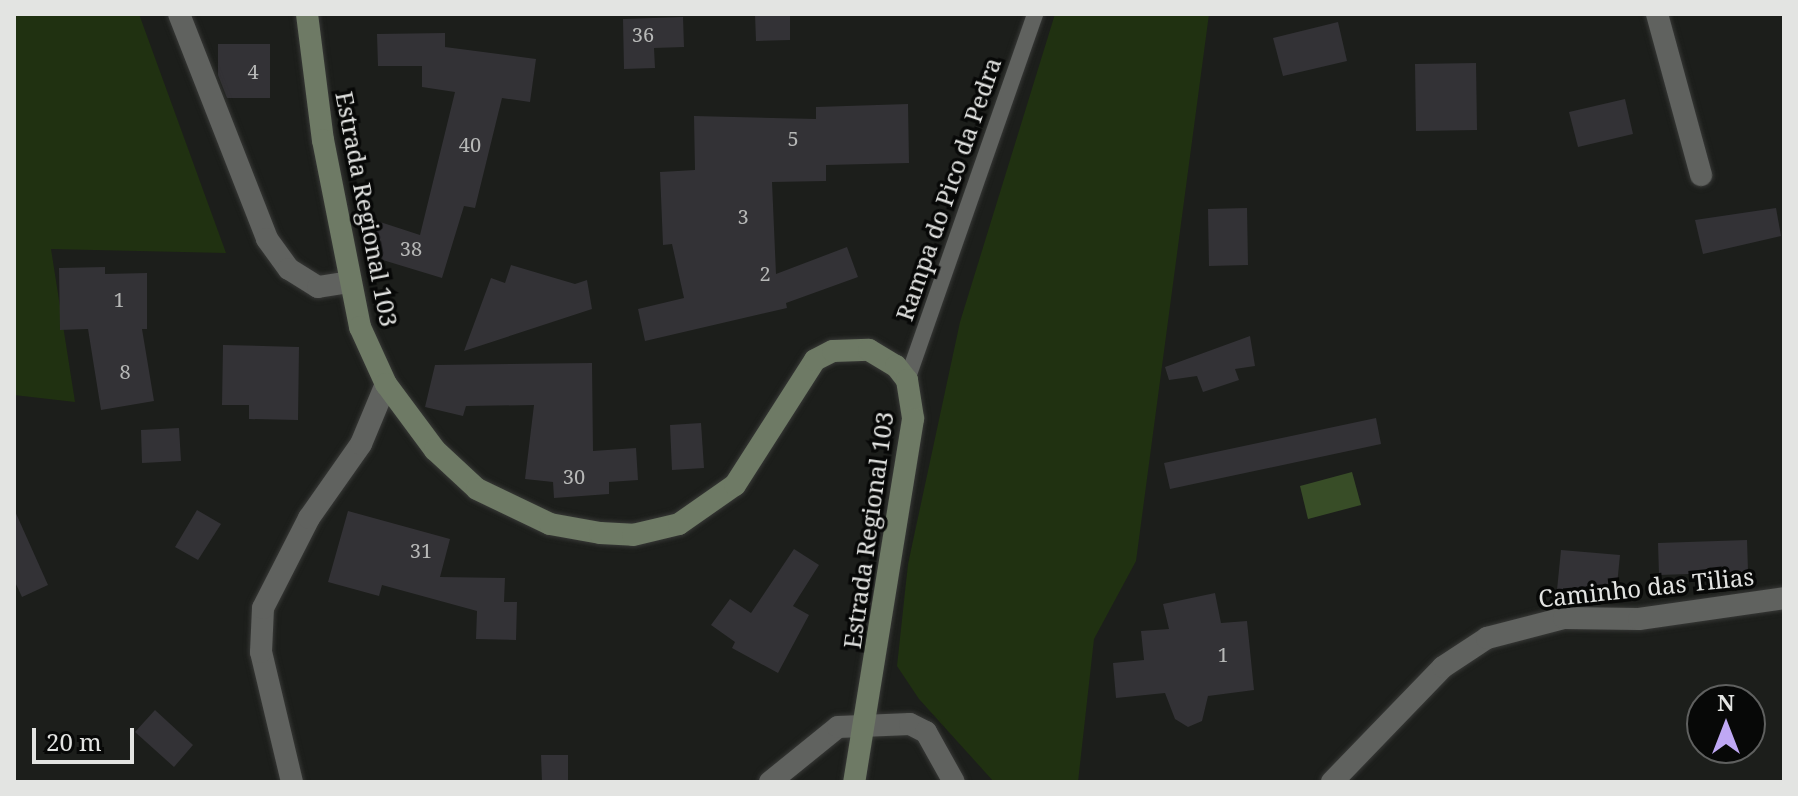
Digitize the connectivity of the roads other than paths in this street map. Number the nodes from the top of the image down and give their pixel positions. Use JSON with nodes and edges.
{"nodes":[{"id":1,"x":179,"y":14,"type":"edge"},
{"id":2,"x":307,"y":14,"type":"edge"},
{"id":3,"x":1035,"y":14,"type":"edge"},
{"id":4,"x":1657,"y":14,"type":"edge"},
{"id":5,"x":1701,"y":175,"type":"dead end"},
{"id":6,"x":350,"y":282,"type":"junction"},
{"id":7,"x":907,"y":380,"type":"junction"},
{"id":8,"x":386,"y":384,"type":"junction"},
{"id":9,"x":1784,"y":598,"type":"edge"},
{"id":10,"x":863,"y":725,"type":"junction"},
{"id":11,"x":292,"y":782,"type":"edge"},
{"id":12,"x":770,"y":782,"type":"edge"},
{"id":13,"x":854,"y":782,"type":"edge"},
{"id":14,"x":954,"y":782,"type":"edge"},
{"id":15,"x":1332,"y":782,"type":"edge"}],
"edges":[{"from":1,"to":6,"type":"street"},
{"from":2,"to":6,"type":"main road","name":"Estrada Regional 103"},
{"from":3,"to":7,"type":"lane","name":"Rampa do Pico da Pedra"},
{"from":4,"to":5,"type":"street"},
{"from":6,"to":8,"type":"main road","name":"Estrada Regional 103"},
{"from":7,"to":8,"type":"main road","name":"Estrada Regional 103"},
{"from":7,"to":10,"type":"main road","name":"Estrada Regional 103"},
{"from":8,"to":11,"type":"street"},
{"from":9,"to":15,"type":"street","name":"Caminho das Tilias"},
{"from":10,"to":12,"type":"street"},
{"from":10,"to":13,"type":"main road","name":"Estrada Regional 103"},
{"from":10,"to":14,"type":"street"}]}
